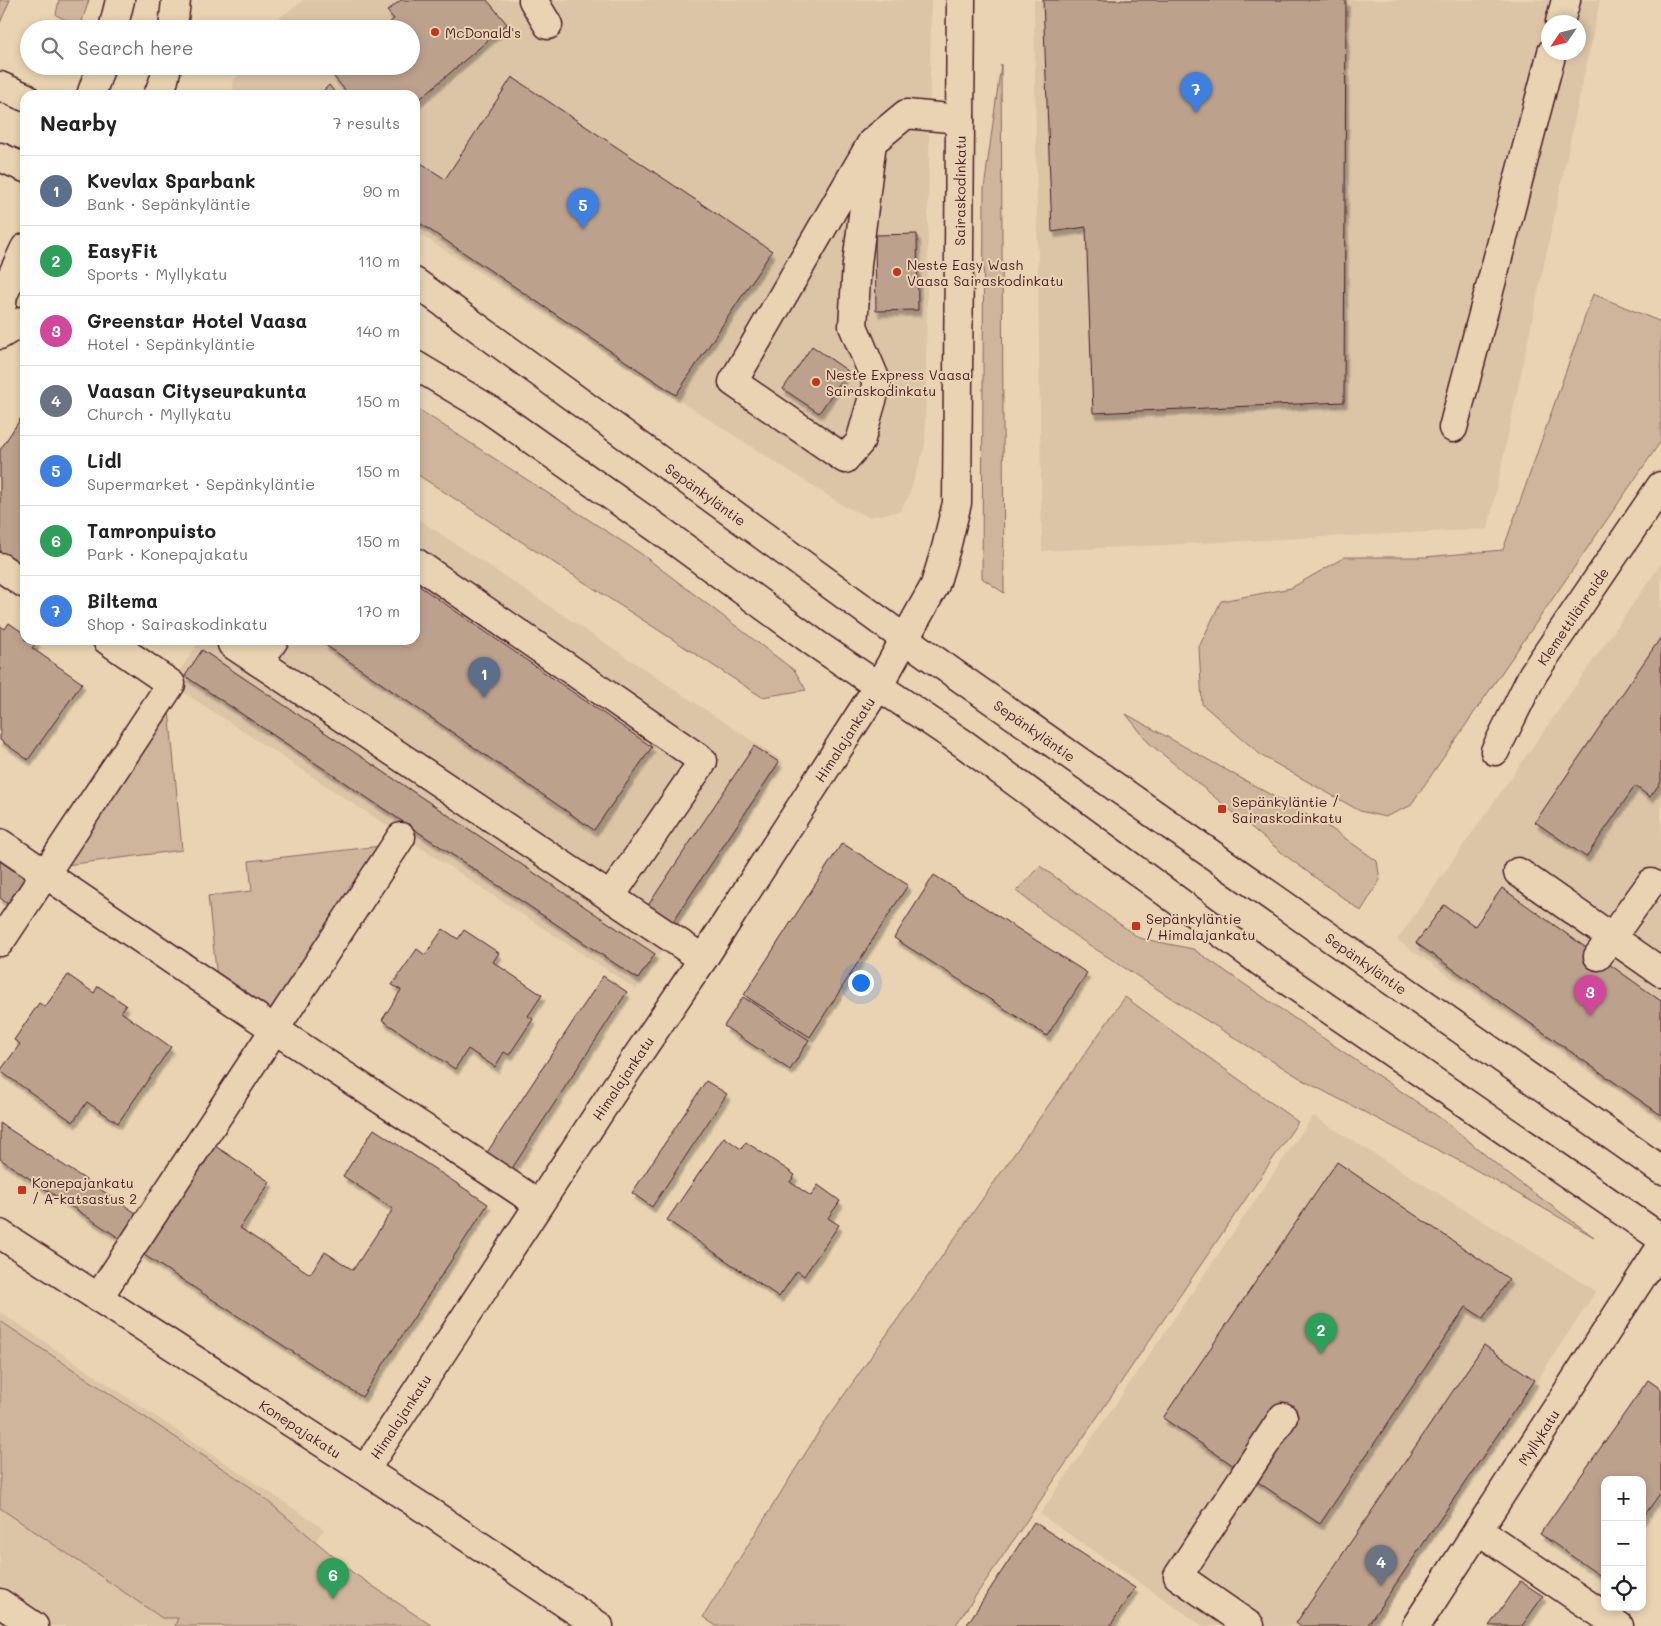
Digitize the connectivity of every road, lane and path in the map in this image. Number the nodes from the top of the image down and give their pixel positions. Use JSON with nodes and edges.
{"nodes":[{"id":1,"x":120,"y":0,"type":"edge"},
{"id":2,"x":176,"y":0,"type":"edge"},
{"id":3,"x":532,"y":0,"type":"edge"},
{"id":4,"x":961,"y":0,"type":"edge"},
{"id":5,"x":1566,"y":0,"type":"edge"},
{"id":6,"x":1562,"y":15,"type":"edge"},
{"id":7,"x":115,"y":20,"type":"edge"},
{"id":8,"x":174,"y":20,"type":"edge"},
{"id":9,"x":548,"y":25,"type":"dead end"},
{"id":10,"x":1550,"y":60,"type":"edge"},
{"id":11,"x":98,"y":75,"type":"edge"},
{"id":12,"x":165,"y":75,"type":"edge"},
{"id":13,"x":0,"y":86,"type":"edge"},
{"id":14,"x":93,"y":90,"type":"edge"},
{"id":15,"x":160,"y":90,"type":"edge"},
{"id":16,"x":20,"y":95,"type":"edge"},
{"id":17,"x":960,"y":120,"type":"junction"},
{"id":18,"x":872,"y":142,"type":"junction"},
{"id":19,"x":0,"y":157,"type":"edge"},
{"id":20,"x":20,"y":166,"type":"edge"},
{"id":21,"x":20,"y":259,"type":"edge"},
{"id":22,"x":420,"y":286,"type":"edge"},
{"id":23,"x":0,"y":322,"type":"edge"},
{"id":24,"x":20,"y":323,"type":"edge"},
{"id":25,"x":0,"y":335,"type":"edge"},
{"id":26,"x":420,"y":368,"type":"edge"},
{"id":27,"x":1453,"y":428,"type":"dead end"},
{"id":28,"x":1661,"y":486,"type":"edge"},
{"id":29,"x":420,"y":565,"type":"edge"},
{"id":30,"x":0,"y":567,"type":"edge"},
{"id":31,"x":20,"y":581,"type":"edge"},
{"id":32,"x":905,"y":640,"type":"junction"},
{"id":33,"x":114,"y":645,"type":"edge"},
{"id":34,"x":237,"y":645,"type":"edge"},
{"id":35,"x":266,"y":651,"type":"edge"},
{"id":36,"x":879,"y":685,"type":"junction"},
{"id":37,"x":1495,"y":751,"type":"dead end"},
{"id":38,"x":401,"y":837,"type":"dead end"},
{"id":39,"x":0,"y":843,"type":"edge"},
{"id":40,"x":1518,"y":872,"type":"dead end"},
{"id":41,"x":45,"y":874,"type":"junction"},
{"id":42,"x":1651,"y":883,"type":"dead end"},
{"id":43,"x":610,"y":896,"type":"junction"},
{"id":44,"x":0,"y":942,"type":"edge"},
{"id":45,"x":1605,"y":947,"type":"junction"},
{"id":46,"x":703,"y":959,"type":"junction"},
{"id":47,"x":1661,"y":972,"type":"edge"},
{"id":48,"x":274,"y":1029,"type":"junction"},
{"id":49,"x":1661,"y":1170,"type":"edge"},
{"id":50,"x":539,"y":1204,"type":"junction"},
{"id":51,"x":0,"y":1234,"type":"edge"},
{"id":52,"x":1661,"y":1238,"type":"edge"},
{"id":53,"x":1661,"y":1247,"type":"edge"},
{"id":54,"x":98,"y":1298,"type":"junction"},
{"id":55,"x":1283,"y":1417,"type":"dead end"},
{"id":56,"x":365,"y":1470,"type":"junction"},
{"id":57,"x":1478,"y":1530,"type":"junction"},
{"id":58,"x":0,"y":1603,"type":"edge"},
{"id":59,"x":34,"y":1626,"type":"edge"},
{"id":60,"x":599,"y":1626,"type":"edge"},
{"id":61,"x":1250,"y":1626,"type":"edge"},
{"id":62,"x":1416,"y":1626,"type":"edge"},
{"id":63,"x":1619,"y":1626,"type":"edge"}],
"edges":[{"from":1,"to":7,"type":"main road"},
{"from":2,"to":8,"type":"main road"},
{"from":3,"to":9,"type":"main road"},
{"from":4,"to":17,"type":"main road","name":"Sairaskodinkatu"},
{"from":5,"to":6,"type":"main road"},
{"from":10,"to":27,"type":"main road"},
{"from":11,"to":14,"type":"main road"},
{"from":12,"to":15,"type":"main road"},
{"from":13,"to":16,"type":"main road"},
{"from":17,"to":18,"type":"main road"},
{"from":17,"to":32,"type":"main road","name":"Sairaskodinkatu"},
{"from":18,"to":18,"type":"main road"},
{"from":19,"to":20,"type":"main road"},
{"from":21,"to":23,"type":"main road"},
{"from":22,"to":32,"type":"main road","name":"Sepänkyläntie"},
{"from":24,"to":25,"type":"main road"},
{"from":26,"to":36,"type":"main road"},
{"from":28,"to":37,"type":"main road","name":"Klemettilänraide"},
{"from":29,"to":43,"type":"main road"},
{"from":30,"to":31,"type":"main road"},
{"from":32,"to":36,"type":"main road","name":"Sairaskodinkatu"},
{"from":32,"to":49,"type":"main road","name":"Sepänkyläntie"},
{"from":33,"to":41,"type":"main road"},
{"from":34,"to":35,"type":"main road"},
{"from":35,"to":43,"type":"main road"},
{"from":36,"to":46,"type":"main road","name":"Himalajankatu"},
{"from":36,"to":52,"type":"main road"},
{"from":38,"to":48,"type":"main road"},
{"from":39,"to":41,"type":"main road"},
{"from":40,"to":45,"type":"main road"},
{"from":41,"to":44,"type":"main road"},
{"from":41,"to":48,"type":"main road"},
{"from":42,"to":45,"type":"main road"},
{"from":43,"to":46,"type":"main road"},
{"from":45,"to":47,"type":"main road"},
{"from":46,"to":50,"type":"main road","name":"Himalajankatu"},
{"from":48,"to":50,"type":"main road"},
{"from":48,"to":54,"type":"main road"},
{"from":50,"to":56,"type":"main road","name":"Himalajankatu"},
{"from":51,"to":54,"type":"main road","name":"Konepajakatu"},
{"from":53,"to":57,"type":"main road","name":"Myllykatu"},
{"from":54,"to":56,"type":"main road","name":"Konepajakatu"},
{"from":55,"to":61,"type":"main road"},
{"from":56,"to":60,"type":"main road","name":"Konepajakatu"},
{"from":57,"to":62,"type":"main road","name":"Myllykatu"},
{"from":57,"to":63,"type":"main road"},
{"from":58,"to":59,"type":"main road"}]}
